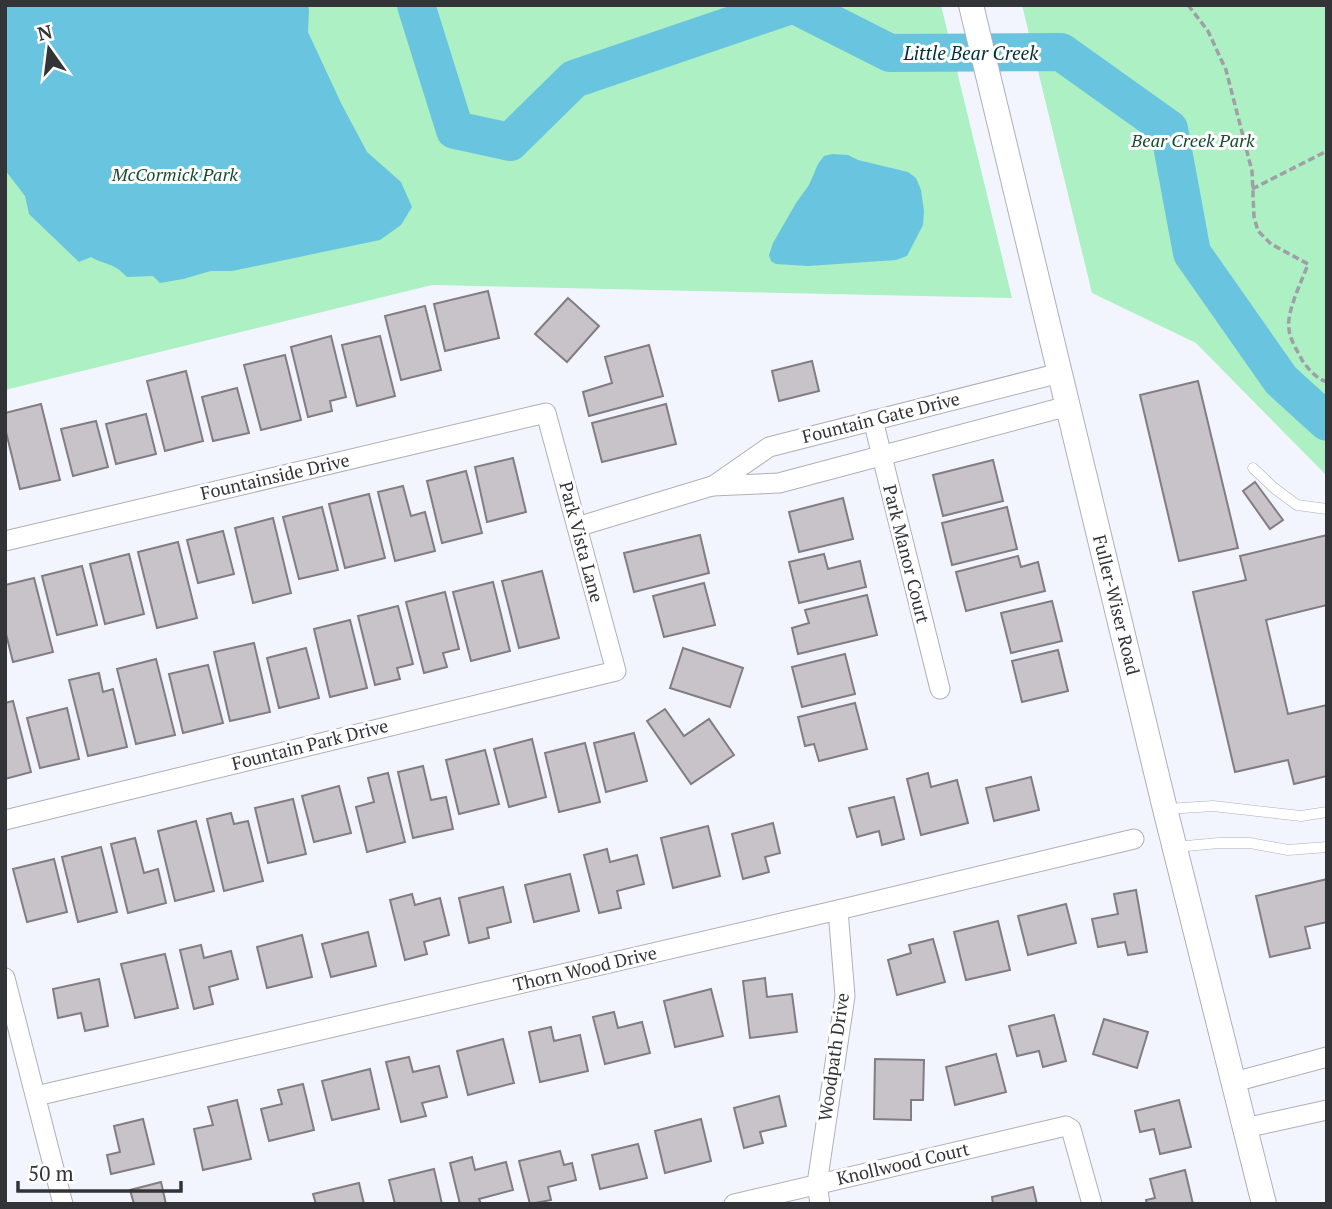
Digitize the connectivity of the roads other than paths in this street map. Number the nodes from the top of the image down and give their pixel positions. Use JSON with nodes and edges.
{"nodes":[{"id":1,"x":971,"y":5,"type":"edge"},
{"id":2,"x":1060,"y":373,"type":"junction"},
{"id":3,"x":1068,"y":406,"type":"junction"},
{"id":4,"x":546,"y":413,"type":"joint"},
{"id":5,"x":873,"y":419,"type":"junction"},
{"id":6,"x":882,"y":456,"type":"junction"},
{"id":7,"x":1253,"y":468,"type":"dead end"},
{"id":8,"x":712,"y":486,"type":"junction"},
{"id":9,"x":1327,"y":509,"type":"edge"},
{"id":10,"x":577,"y":527,"type":"junction"},
{"id":11,"x":5,"y":541,"type":"edge"},
{"id":12,"x":616,"y":671,"type":"joint"},
{"id":13,"x":940,"y":689,"type":"dead end"},
{"id":14,"x":1165,"y":809,"type":"junction"},
{"id":15,"x":1327,"y":812,"type":"edge"},
{"id":16,"x":5,"y":820,"type":"edge"},
{"id":17,"x":1134,"y":839,"type":"dead end"},
{"id":18,"x":1175,"y":847,"type":"junction"},
{"id":19,"x":1327,"y":847,"type":"edge"},
{"id":20,"x":838,"y":911,"type":"junction"},
{"id":21,"x":5,"y":978,"type":"edge"},
{"id":22,"x":1327,"y":1057,"type":"edge"},
{"id":23,"x":1234,"y":1082,"type":"junction"},
{"id":24,"x":36,"y":1096,"type":"junction"},
{"id":25,"x":1327,"y":1110,"type":"edge"},
{"id":26,"x":1245,"y":1128,"type":"junction"},
{"id":27,"x":818,"y":1194,"type":"edge"},
{"id":28,"x":64,"y":1204,"type":"edge"},
{"id":29,"x":734,"y":1204,"type":"edge"},
{"id":30,"x":1092,"y":1204,"type":"edge"},
{"id":31,"x":1264,"y":1204,"type":"edge"}],
"edges":[{"from":1,"to":2,"type":"street","name":"Fuller-Wiser Road"},
{"from":2,"to":3,"type":"street","name":"Fuller-Wiser Road"},
{"from":2,"to":5,"type":"street","name":"Fountain Gate Drive"},
{"from":3,"to":6,"type":"street","name":"Fountain Gate Drive"},
{"from":3,"to":14,"type":"street","name":"Fuller-Wiser Road"},
{"from":4,"to":10,"type":"street","name":"Park Vista Lane"},
{"from":4,"to":11,"type":"street","name":"Fountainside Drive"},
{"from":5,"to":6,"type":"street","name":"Park Manor Court"},
{"from":5,"to":8,"type":"street","name":"Fountain Gate Drive"},
{"from":6,"to":8,"type":"street","name":"Fountain Gate Drive"},
{"from":6,"to":13,"type":"street","name":"Park Manor Court"},
{"from":7,"to":9,"type":"lane"},
{"from":8,"to":10,"type":"street","name":"Fountain Gate Drive"},
{"from":10,"to":12,"type":"street","name":"Park Vista Lane"},
{"from":12,"to":16,"type":"street","name":"Fountain Park Drive"},
{"from":14,"to":15,"type":"lane"},
{"from":14,"to":18,"type":"street","name":"Fuller-Wiser Road"},
{"from":17,"to":20,"type":"street","name":"Thorn Wood Drive"},
{"from":18,"to":19,"type":"lane"},
{"from":18,"to":23,"type":"street","name":"Fuller-Wiser Road"},
{"from":20,"to":24,"type":"street","name":"Thorn Wood Drive"},
{"from":20,"to":27,"type":"street","name":"Woodpath Drive"},
{"from":21,"to":24,"type":"street"},
{"from":22,"to":23,"type":"street"},
{"from":23,"to":26,"type":"street","name":"Fuller-Wiser Road"},
{"from":24,"to":28,"type":"street"},
{"from":25,"to":26,"type":"street"},
{"from":26,"to":31,"type":"street","name":"Fuller-Wiser Road"},
{"from":27,"to":29,"type":"street","name":"Knollwood Court"},
{"from":27,"to":30,"type":"street","name":"Knollwood Court"}]}
